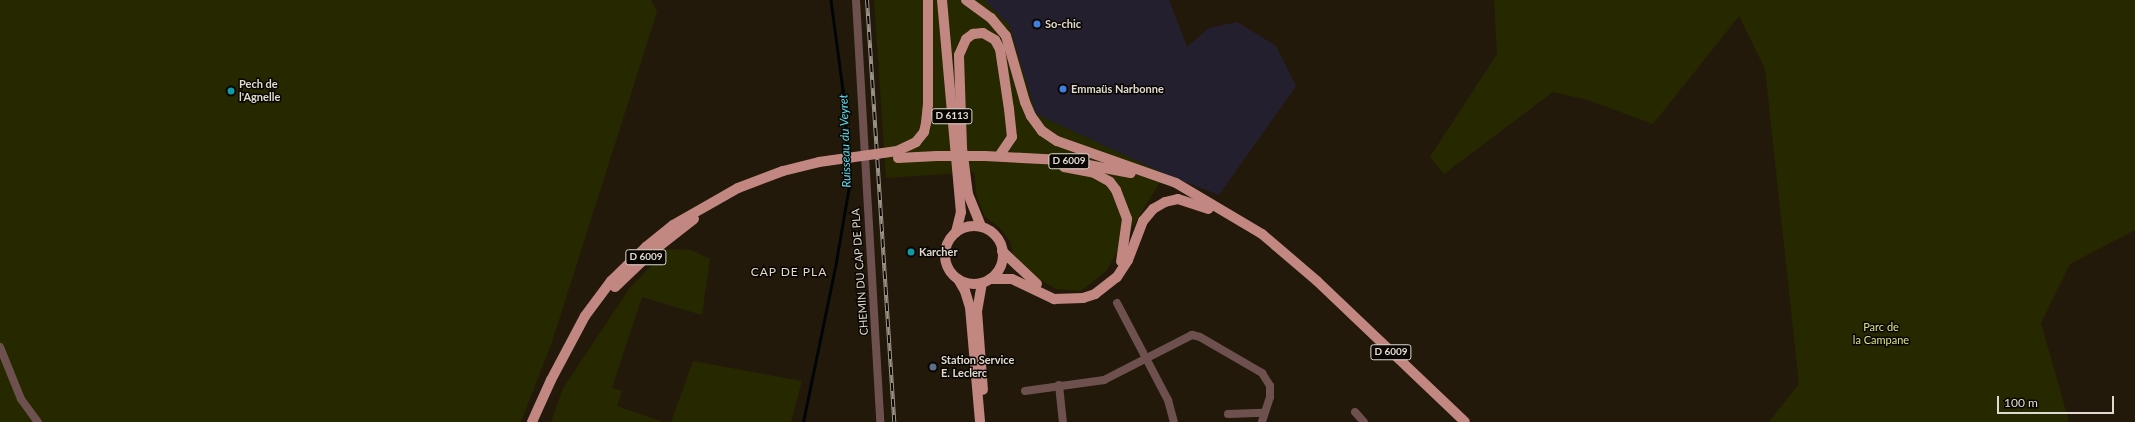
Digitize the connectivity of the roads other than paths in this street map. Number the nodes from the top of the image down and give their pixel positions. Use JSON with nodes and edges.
{"nodes":[{"id":1,"x":856,"y":0,"type":"edge"},
{"id":2,"x":928,"y":0,"type":"edge"},
{"id":3,"x":942,"y":0,"type":"edge"},
{"id":4,"x":949,"y":0,"type":"edge"},
{"id":5,"x":966,"y":0,"type":"edge"},
{"id":6,"x":962,"y":146,"type":"junction"},
{"id":7,"x":897,"y":155,"type":"junction"},
{"id":8,"x":999,"y":156,"type":"junction"},
{"id":9,"x":820,"y":164,"type":"junction"},
{"id":10,"x":1200,"y":198,"type":"junction"},
{"id":11,"x":981,"y":227,"type":"junction"},
{"id":12,"x":956,"y":232,"type":"junction"},
{"id":13,"x":1002,"y":250,"type":"junction"},
{"id":14,"x":1117,"y":277,"type":"junction"},
{"id":15,"x":958,"y":279,"type":"junction"},
{"id":16,"x":986,"y":281,"type":"junction"},
{"id":17,"x":1317,"y":281,"type":"junction"},
{"id":18,"x":1063,"y":299,"type":"junction"},
{"id":19,"x":1117,"y":303,"type":"dead end"},
{"id":20,"x":0,"y":347,"type":"edge"},
{"id":21,"x":1146,"y":358,"type":"junction"},
{"id":22,"x":1059,"y":385,"type":"junction"},
{"id":23,"x":1025,"y":391,"type":"dead end"},
{"id":24,"x":1355,"y":412,"type":"dead end"},
{"id":25,"x":1263,"y":413,"type":"junction"},
{"id":26,"x":1228,"y":414,"type":"dead end"},
{"id":27,"x":38,"y":422,"type":"edge"},
{"id":28,"x":532,"y":422,"type":"edge"},
{"id":29,"x":539,"y":422,"type":"edge"},
{"id":30,"x":880,"y":422,"type":"edge"},
{"id":31,"x":980,"y":422,"type":"edge"},
{"id":32,"x":985,"y":422,"type":"edge"},
{"id":33,"x":1063,"y":422,"type":"edge"},
{"id":34,"x":1174,"y":422,"type":"edge"},
{"id":35,"x":1262,"y":422,"type":"edge"},
{"id":36,"x":1364,"y":422,"type":"edge"},
{"id":37,"x":1465,"y":422,"type":"edge"}],
"edges":[{"from":1,"to":30,"type":"street","name":"CHEMIN DU CAP DE PLA"},
{"from":2,"to":7,"type":"main road"},
{"from":3,"to":12,"type":"main road","number":"D 6113"},
{"from":4,"to":6,"type":"main road","number":"D 6113"},
{"from":5,"to":10,"type":"main road"},
{"from":6,"to":8,"type":"main road"},
{"from":6,"to":11,"type":"main road","number":"D 6113"},
{"from":7,"to":8,"type":"main road","number":"D 6009","bridge":true},
{"from":7,"to":9,"type":"main road","number":"D 6009","bridge":true},
{"from":8,"to":10,"type":"main road","number":"D 6009"},
{"from":8,"to":14,"type":"main road"},
{"from":9,"to":28,"type":"main road","number":"D 6009"},
{"from":9,"to":29,"type":"main road","number":"D 6009"},
{"from":10,"to":17,"type":"main road","number":"D 6009"},
{"from":11,"to":12,"type":"main road"},
{"from":11,"to":13,"type":"main road"},
{"from":12,"to":15,"type":"main road"},
{"from":13,"to":16,"type":"main road"},
{"from":13,"to":18,"type":"main road"},
{"from":14,"to":17,"type":"main road"},
{"from":14,"to":18,"type":"main road"},
{"from":15,"to":16,"type":"main road"},
{"from":15,"to":31,"type":"main road"},
{"from":16,"to":18,"type":"main road"},
{"from":16,"to":32,"type":"main road"},
{"from":17,"to":37,"type":"main road","number":"D 6009"},
{"from":19,"to":21,"type":"street"},
{"from":20,"to":27,"type":"street"},
{"from":21,"to":22,"type":"street"},
{"from":21,"to":25,"type":"street"},
{"from":21,"to":34,"type":"street"},
{"from":22,"to":23,"type":"street"},
{"from":22,"to":33,"type":"street"},
{"from":24,"to":36,"type":"street"},
{"from":25,"to":26,"type":"street"},
{"from":25,"to":35,"type":"street"}]}
